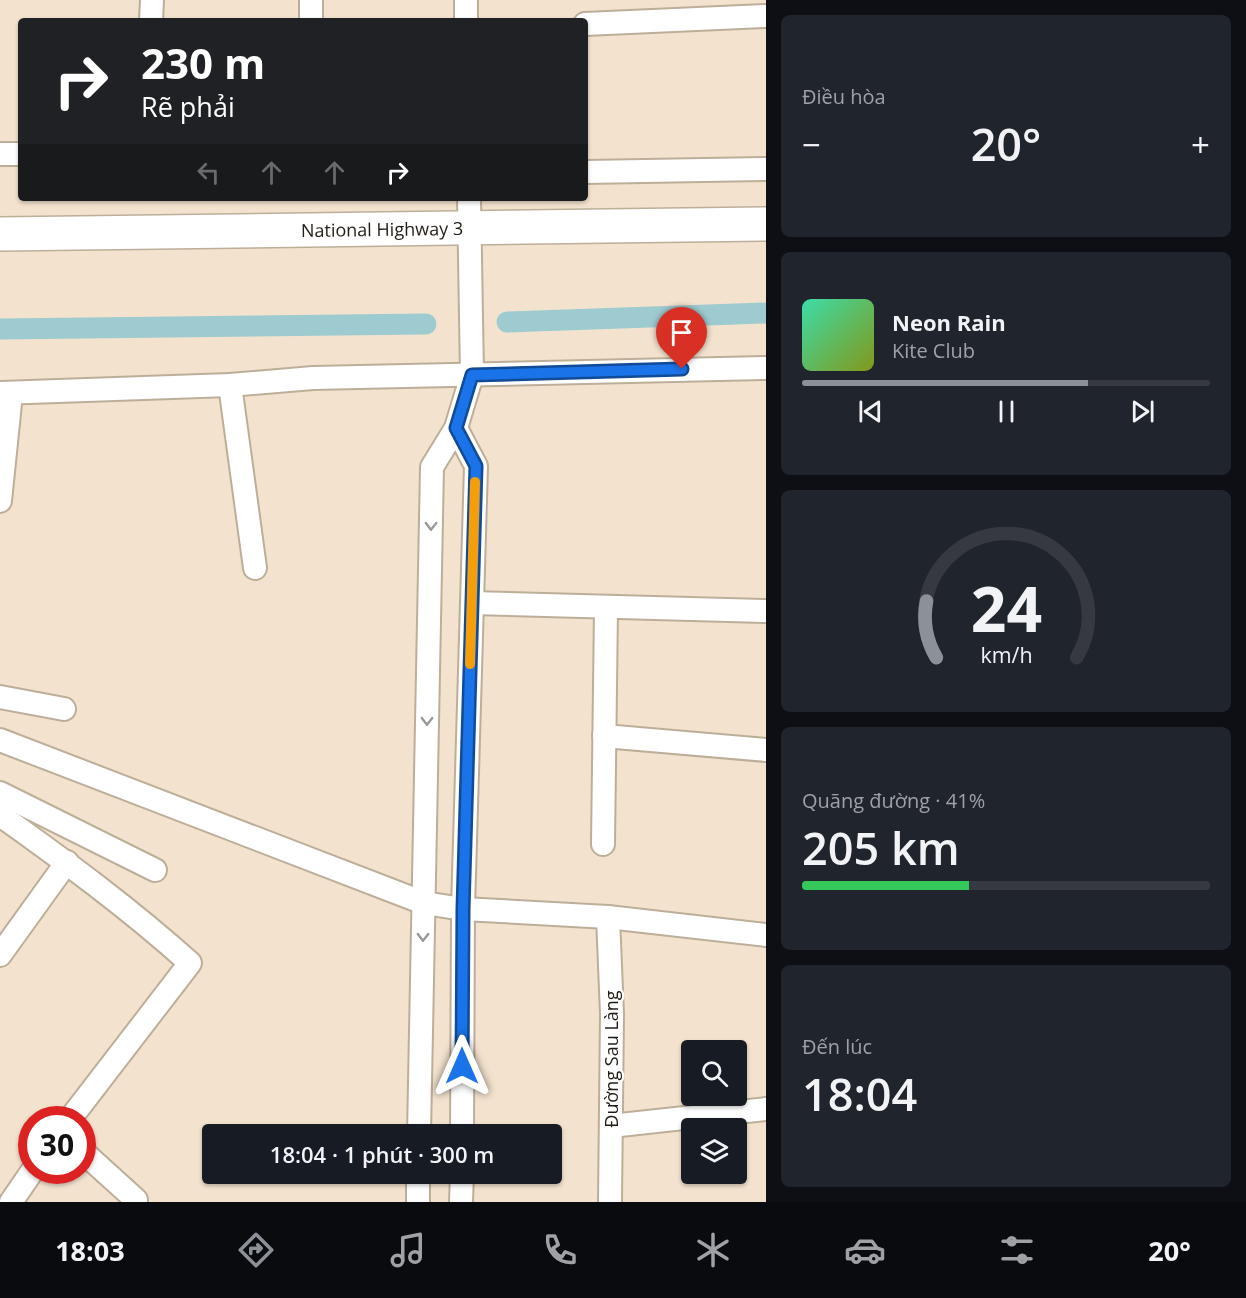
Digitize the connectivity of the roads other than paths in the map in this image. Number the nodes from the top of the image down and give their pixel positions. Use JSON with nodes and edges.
{"nodes":[{"id":1,"x":152,"y":0,"type":"edge"},
{"id":2,"x":311,"y":0,"type":"edge"},
{"id":3,"x":466,"y":0,"type":"edge"},
{"id":4,"x":754,"y":11,"type":"edge"},
{"id":5,"x":151,"y":18,"type":"edge"},
{"id":6,"x":311,"y":18,"type":"edge"},
{"id":7,"x":466,"y":18,"type":"edge"},
{"id":8,"x":588,"y":24,"type":"edge"},
{"id":9,"x":0,"y":154,"type":"edge"},
{"id":10,"x":18,"y":154,"type":"edge"},
{"id":11,"x":766,"y":169,"type":"edge"},
{"id":12,"x":588,"y":172,"type":"edge"},
{"id":13,"x":469,"y":213,"type":"edge"},
{"id":14,"x":766,"y":224,"type":"edge"},
{"id":15,"x":0,"y":234,"type":"edge"},
{"id":16,"x":766,"y":368,"type":"edge"},
{"id":17,"x":472,"y":375,"type":"junction"},
{"id":18,"x":230,"y":385,"type":"junction"},
{"id":19,"x":6,"y":394,"type":"edge"},
{"id":20,"x":456,"y":428,"type":"junction"},
{"id":21,"x":0,"y":501,"type":"edge"},
{"id":22,"x":255,"y":568,"type":"dead end"},
{"id":23,"x":472,"y":603,"type":"junction"},
{"id":24,"x":606,"y":608,"type":"junction"},
{"id":25,"x":766,"y":611,"type":"edge"},
{"id":26,"x":0,"y":697,"type":"edge"},
{"id":27,"x":64,"y":709,"type":"dead end"},
{"id":28,"x":604,"y":736,"type":"junction"},
{"id":29,"x":0,"y":740,"type":"edge"},
{"id":30,"x":766,"y":750,"type":"edge"},
{"id":31,"x":0,"y":793,"type":"edge"},
{"id":32,"x":0,"y":815,"type":"edge"},
{"id":33,"x":603,"y":844,"type":"dead end"},
{"id":34,"x":67,"y":862,"type":"junction"},
{"id":35,"x":155,"y":870,"type":"dead end"},
{"id":36,"x":424,"y":903,"type":"junction"},
{"id":37,"x":463,"y":909,"type":"junction"},
{"id":38,"x":608,"y":917,"type":"junction"},
{"id":39,"x":766,"y":935,"type":"edge"},
{"id":40,"x":0,"y":955,"type":"edge"},
{"id":41,"x":80,"y":1106,"type":"edge"},
{"id":42,"x":766,"y":1109,"type":"edge"},
{"id":43,"x":419,"y":1124,"type":"edge"},
{"id":44,"x":462,"y":1124,"type":"edge"},
{"id":45,"x":611,"y":1126,"type":"junction"},
{"id":46,"x":96,"y":1164,"type":"edge"},
{"id":47,"x":23,"y":1184,"type":"edge"},
{"id":48,"x":418,"y":1184,"type":"edge"},
{"id":49,"x":462,"y":1184,"type":"edge"},
{"id":50,"x":136,"y":1200,"type":"dead end"},
{"id":51,"x":11,"y":1202,"type":"edge"},
{"id":52,"x":418,"y":1202,"type":"edge"},
{"id":53,"x":461,"y":1202,"type":"edge"},
{"id":54,"x":610,"y":1202,"type":"edge"}],
"edges":[{"from":1,"to":5,"type":"street"},
{"from":2,"to":6,"type":"street"},
{"from":3,"to":7,"type":"street"},
{"from":4,"to":8,"type":"street"},
{"from":9,"to":10,"type":"street"},
{"from":11,"to":12,"type":"street"},
{"from":13,"to":14,"type":"highway","name":"National Highway 3"},
{"from":13,"to":15,"type":"highway","name":"National Highway 3"},
{"from":13,"to":17,"type":"street"},
{"from":16,"to":17,"type":"street"},
{"from":17,"to":18,"type":"street"},
{"from":17,"to":20,"type":"street"},
{"from":18,"to":19,"type":"street"},
{"from":18,"to":22,"type":"street"},
{"from":19,"to":21,"type":"street"},
{"from":20,"to":23,"type":"street"},
{"from":20,"to":36,"type":"street","one_way":true},
{"from":23,"to":24,"type":"street"},
{"from":23,"to":37,"type":"street"},
{"from":24,"to":25,"type":"street"},
{"from":24,"to":28,"type":"street"},
{"from":26,"to":27,"type":"street"},
{"from":28,"to":30,"type":"street"},
{"from":28,"to":33,"type":"street"},
{"from":29,"to":36,"type":"street"},
{"from":31,"to":35,"type":"street"},
{"from":32,"to":34,"type":"street"},
{"from":34,"to":40,"type":"street"},
{"from":34,"to":41,"type":"street"},
{"from":36,"to":37,"type":"street"},
{"from":36,"to":43,"type":"street","one_way":true},
{"from":37,"to":38,"type":"street"},
{"from":37,"to":44,"type":"street"},
{"from":38,"to":39,"type":"street"},
{"from":38,"to":45,"type":"street","name":"Đường Sau Làng"},
{"from":42,"to":45,"type":"street"},
{"from":45,"to":54,"type":"street","name":"Đường Sau Làng"},
{"from":46,"to":50,"type":"street"},
{"from":47,"to":51,"type":"street"},
{"from":48,"to":52,"type":"street"},
{"from":49,"to":53,"type":"street"}]}
